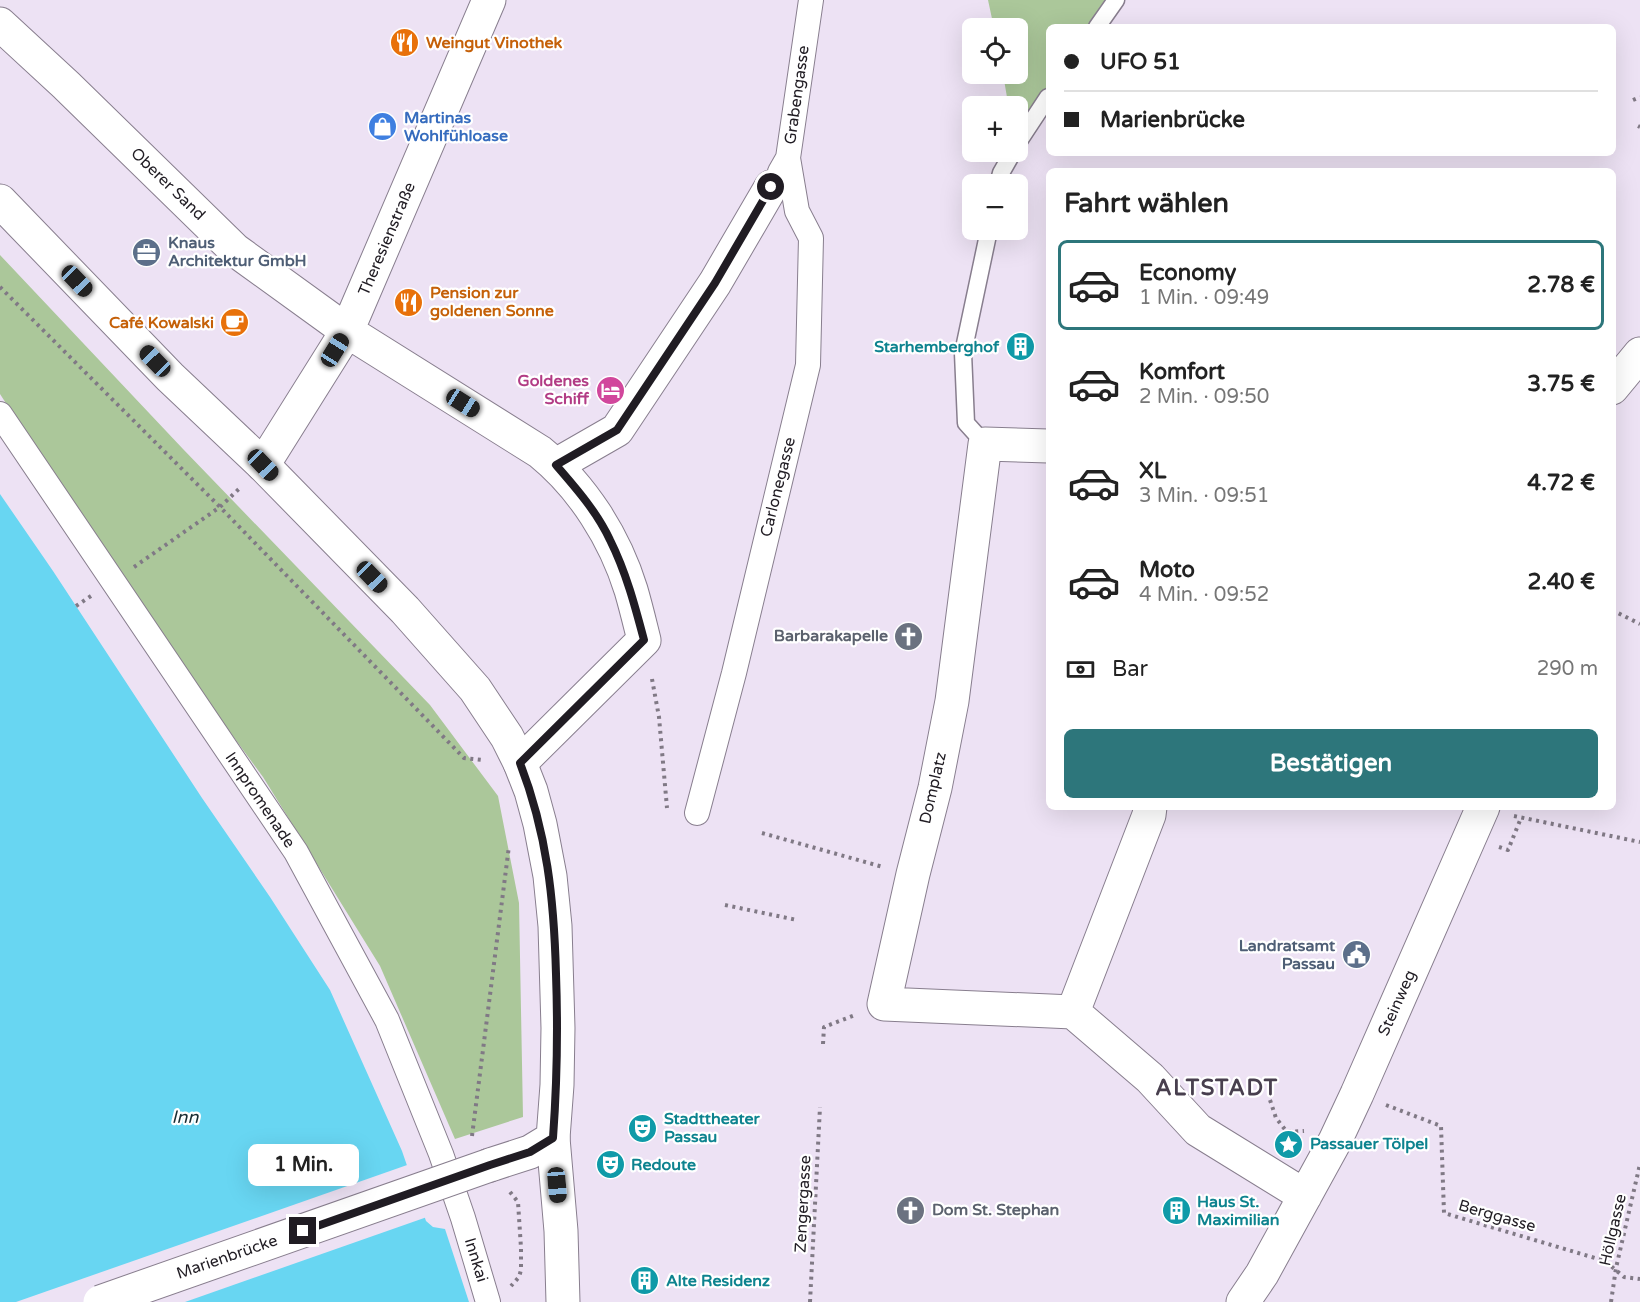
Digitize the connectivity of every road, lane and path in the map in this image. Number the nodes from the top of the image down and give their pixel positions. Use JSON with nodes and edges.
{"nodes":[{"id":1,"x":489,"y":0,"type":"edge"},
{"id":2,"x":811,"y":0,"type":"edge"},
{"id":3,"x":1116,"y":0,"type":"edge"},
{"id":4,"x":0,"y":24,"type":"edge"},
{"id":5,"x":1099,"y":24,"type":"edge"},
{"id":6,"x":1640,"y":97,"type":"edge"},
{"id":7,"x":1046,"y":100,"type":"edge"},
{"id":8,"x":1633,"y":100,"type":"dead end"},
{"id":9,"x":1028,"y":127,"type":"edge"},
{"id":10,"x":788,"y":158,"type":"junction"},
{"id":11,"x":771,"y":187,"type":"joint"},
{"id":12,"x":0,"y":201,"type":"edge"},
{"id":13,"x":987,"y":240,"type":"edge"},
{"id":14,"x":0,"y":287,"type":"edge"},
{"id":15,"x":347,"y":331,"type":"junction"},
{"id":16,"x":1640,"y":354,"type":"edge"},
{"id":17,"x":1616,"y":383,"type":"edge"},
{"id":18,"x":0,"y":414,"type":"edge"},
{"id":19,"x":985,"y":444,"type":"junction"},
{"id":20,"x":1046,"y":446,"type":"edge"},
{"id":21,"x":263,"y":465,"type":"junction"},
{"id":22,"x":556,"y":465,"type":"junction"},
{"id":23,"x":220,"y":507,"type":"junction"},
{"id":24,"x":113,"y":582,"type":"junction"},
{"id":25,"x":1616,"y":612,"type":"edge"},
{"id":26,"x":1640,"y":624,"type":"edge"},
{"id":27,"x":659,"y":717,"type":"dead end"},
{"id":28,"x":520,"y":763,"type":"junction"},
{"id":29,"x":1150,"y":810,"type":"edge"},
{"id":30,"x":1494,"y":810,"type":"edge"},
{"id":31,"x":697,"y":813,"type":"joint"},
{"id":32,"x":1521,"y":818,"type":"junction"},
{"id":33,"x":762,"y":833,"type":"dead end"},
{"id":34,"x":1640,"y":842,"type":"edge"},
{"id":35,"x":509,"y":845,"type":"dead end"},
{"id":36,"x":1492,"y":845,"type":"dead end"},
{"id":37,"x":885,"y":867,"type":"dead end"},
{"id":38,"x":725,"y":905,"type":"dead end"},
{"id":39,"x":796,"y":920,"type":"dead end"},
{"id":40,"x":884,"y":1004,"type":"junction"},
{"id":41,"x":1073,"y":1012,"type":"junction"},
{"id":42,"x":823,"y":1044,"type":"dead end"},
{"id":43,"x":1357,"y":1094,"type":"junction"},
{"id":44,"x":1270,"y":1100,"type":"dead end"},
{"id":45,"x":820,"y":1107,"type":"dead end"},
{"id":46,"x":1311,"y":1131,"type":"dead end"},
{"id":47,"x":553,"y":1138,"type":"junction"},
{"id":48,"x":481,"y":1153,"type":"junction"},
{"id":49,"x":1640,"y":1164,"type":"edge"},
{"id":50,"x":1305,"y":1196,"type":"junction"},
{"id":51,"x":518,"y":1202,"type":"dead end"},
{"id":52,"x":463,"y":1218,"type":"joint"},
{"id":53,"x":1616,"y":1268,"type":"junction"},
{"id":54,"x":1640,"y":1280,"type":"edge"},
{"id":55,"x":508,"y":1288,"type":"dead end"},
{"id":56,"x":100,"y":1302,"type":"edge"},
{"id":57,"x":488,"y":1302,"type":"edge"},
{"id":58,"x":563,"y":1302,"type":"edge"},
{"id":59,"x":810,"y":1302,"type":"edge"},
{"id":60,"x":1243,"y":1302,"type":"edge"},
{"id":61,"x":1611,"y":1302,"type":"edge"}],
"edges":[{"from":1,"to":15,"type":"street","name":"Theresienstraße"},
{"from":2,"to":10,"type":"street","name":"Grabengasse"},
{"from":3,"to":5,"type":"lane"},
{"from":4,"to":15,"type":"street","name":"Oberer Sand"},
{"from":6,"to":8,"type":"path"},
{"from":7,"to":9,"type":"lane"},
{"from":10,"to":11,"type":"street","name":"Grabengasse"},
{"from":10,"to":31,"type":"street","name":"Carlonegasse"},
{"from":11,"to":22,"type":"street","name":"Grabengasse"},
{"from":12,"to":21,"type":"street"},
{"from":13,"to":19,"type":"lane"},
{"from":14,"to":23,"type":"path"},
{"from":15,"to":21,"type":"street","name":"Theresienstraße"},
{"from":15,"to":22,"type":"street","name":"Oberer Sand"},
{"from":16,"to":17,"type":"street"},
{"from":18,"to":24,"type":"street","name":"Innpromenade"},
{"from":19,"to":20,"type":"street"},
{"from":19,"to":40,"type":"street","name":"Domplatz"},
{"from":21,"to":28,"type":"street"},
{"from":22,"to":28,"type":"street","name":"Oberer Sand"},
{"from":23,"to":24,"type":"path"},
{"from":23,"to":28,"type":"path"},
{"from":24,"to":52,"type":"street","name":"Innpromenade"},
{"from":25,"to":26,"type":"path"},
{"from":27,"to":31,"type":"path"},
{"from":28,"to":47,"type":"street"},
{"from":29,"to":41,"type":"street"},
{"from":30,"to":32,"type":"path"},
{"from":30,"to":43,"type":"street","name":"Steinweg"},
{"from":32,"to":34,"type":"path"},
{"from":32,"to":36,"type":"path"},
{"from":33,"to":37,"type":"path"},
{"from":35,"to":48,"type":"path"},
{"from":38,"to":39,"type":"path"},
{"from":40,"to":41,"type":"street"},
{"from":40,"to":42,"type":"path"},
{"from":41,"to":50,"type":"street"},
{"from":43,"to":50,"type":"street","name":"Steinweg"},
{"from":43,"to":53,"type":"path","name":"Berggasse"},
{"from":44,"to":46,"type":"path"},
{"from":45,"to":59,"type":"path","name":"Zengergasse"},
{"from":47,"to":48,"type":"street","name":"Marienbrücke"},
{"from":47,"to":58,"type":"street"},
{"from":48,"to":56,"type":"street","name":"Marienbrücke","bridge":true},
{"from":49,"to":53,"type":"path","name":"Höllgasse"},
{"from":50,"to":60,"type":"street","name":"Steinweg"},
{"from":51,"to":55,"type":"path"},
{"from":52,"to":57,"type":"street","name":"Innkai"},
{"from":53,"to":54,"type":"path","name":"Berggasse"},
{"from":53,"to":61,"type":"path","name":"Höllgasse"}]}
